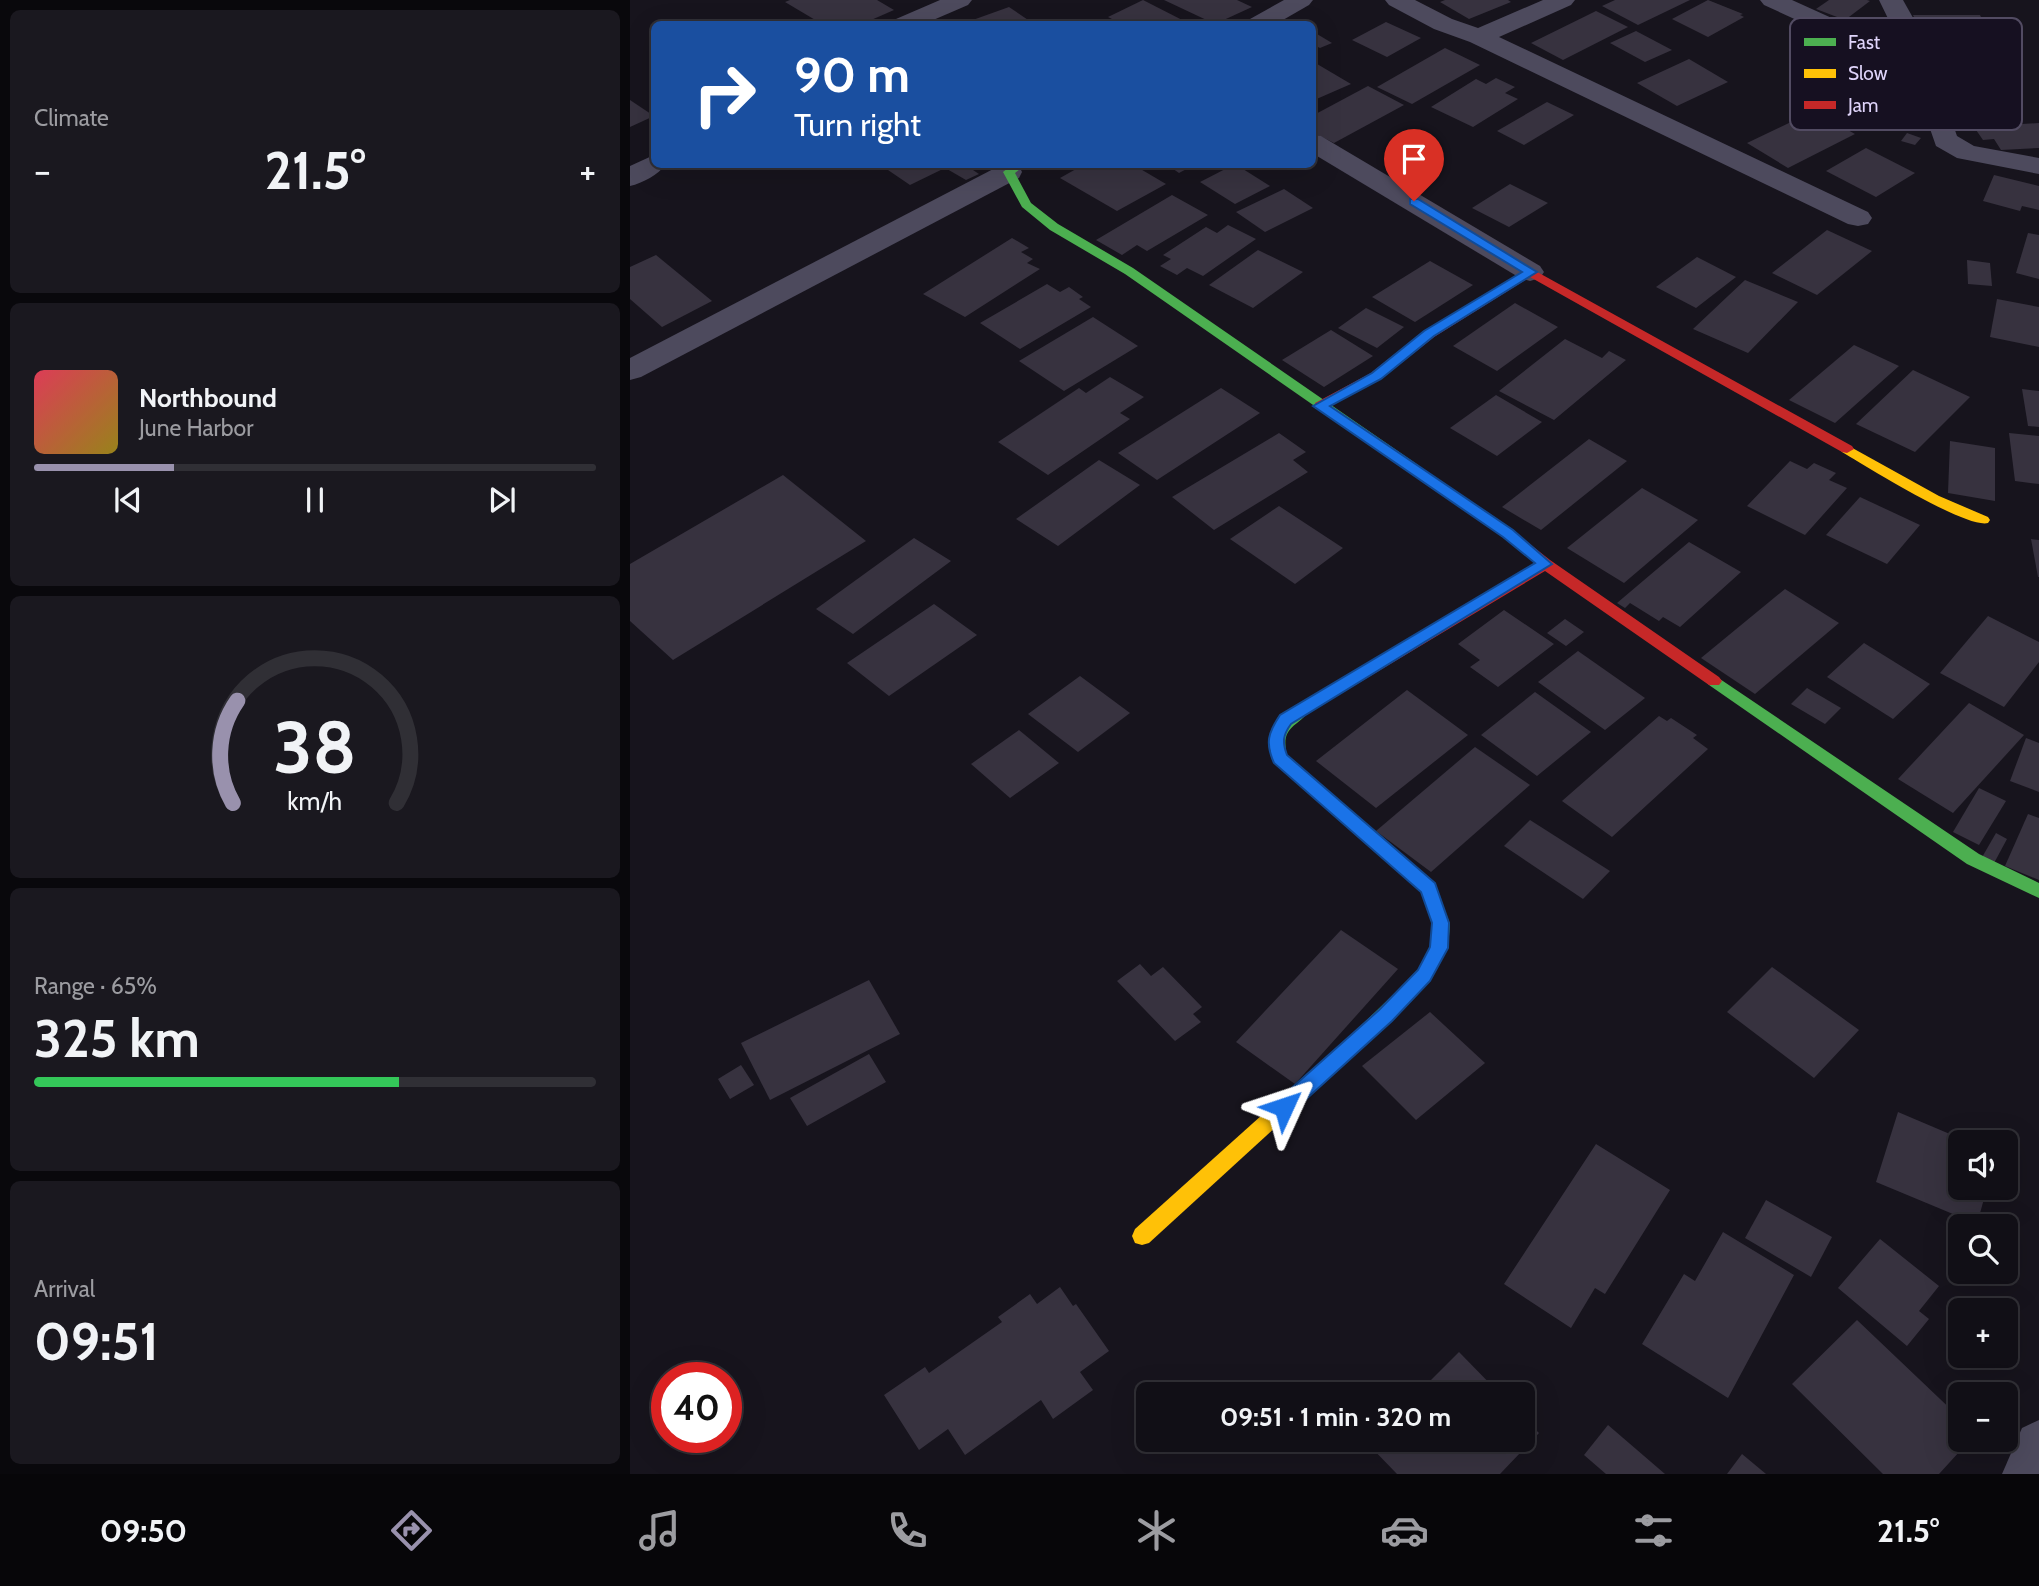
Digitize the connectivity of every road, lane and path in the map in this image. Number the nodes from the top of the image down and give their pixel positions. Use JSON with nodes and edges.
{"nodes":[{"id":1,"x":960,"y":0,"type":"edge"},
{"id":2,"x":1301,"y":0,"type":"edge"},
{"id":3,"x":1396,"y":0,"type":"edge"},
{"id":4,"x":1563,"y":0,"type":"edge"},
{"id":5,"x":1772,"y":0,"type":"edge"},
{"id":6,"x":1891,"y":0,"type":"edge"},
{"id":7,"x":1812,"y":18,"type":"edge"},
{"id":8,"x":1901,"y":18,"type":"edge"},
{"id":9,"x":912,"y":21,"type":"edge"},
{"id":10,"x":1264,"y":21,"type":"edge"},
{"id":11,"x":1479,"y":37,"type":"junction"},
{"id":12,"x":1942,"y":130,"type":"edge"},
{"id":13,"x":1316,"y":144,"type":"edge"},
{"id":14,"x":651,"y":165,"type":"edge"},
{"id":15,"x":2039,"y":166,"type":"edge"},
{"id":16,"x":1015,"y":168,"type":"edge"},
{"id":17,"x":630,"y":178,"type":"edge"},
{"id":18,"x":1858,"y":218,"type":"dead end"},
{"id":19,"x":1531,"y":272,"type":"junction"},
{"id":20,"x":630,"y":370,"type":"edge"},
{"id":21,"x":1320,"y":406,"type":"junction"},
{"id":22,"x":1983,"y":520,"type":"dead end"},
{"id":23,"x":1545,"y":564,"type":"junction"},
{"id":24,"x":2039,"y":891,"type":"edge"},
{"id":25,"x":1142,"y":1236,"type":"dead end"},
{"id":26,"x":2039,"y":1445,"type":"edge"},
{"id":27,"x":2026,"y":1474,"type":"edge"}],
"edges":[{"from":1,"to":9,"type":"street"},
{"from":2,"to":10,"type":"street"},
{"from":3,"to":11,"type":"street"},
{"from":4,"to":11,"type":"street"},
{"from":5,"to":7,"type":"street"},
{"from":6,"to":8,"type":"street"},
{"from":11,"to":18,"type":"street"},
{"from":12,"to":15,"type":"street"},
{"from":13,"to":19,"type":"street"},
{"from":14,"to":17,"type":"street"},
{"from":16,"to":20,"type":"street"},
{"from":16,"to":21,"type":"street"},
{"from":19,"to":21,"type":"street"},
{"from":19,"to":22,"type":"street"},
{"from":21,"to":23,"type":"street"},
{"from":23,"to":24,"type":"street"},
{"from":23,"to":25,"type":"street"},
{"from":26,"to":27,"type":"street"}]}
